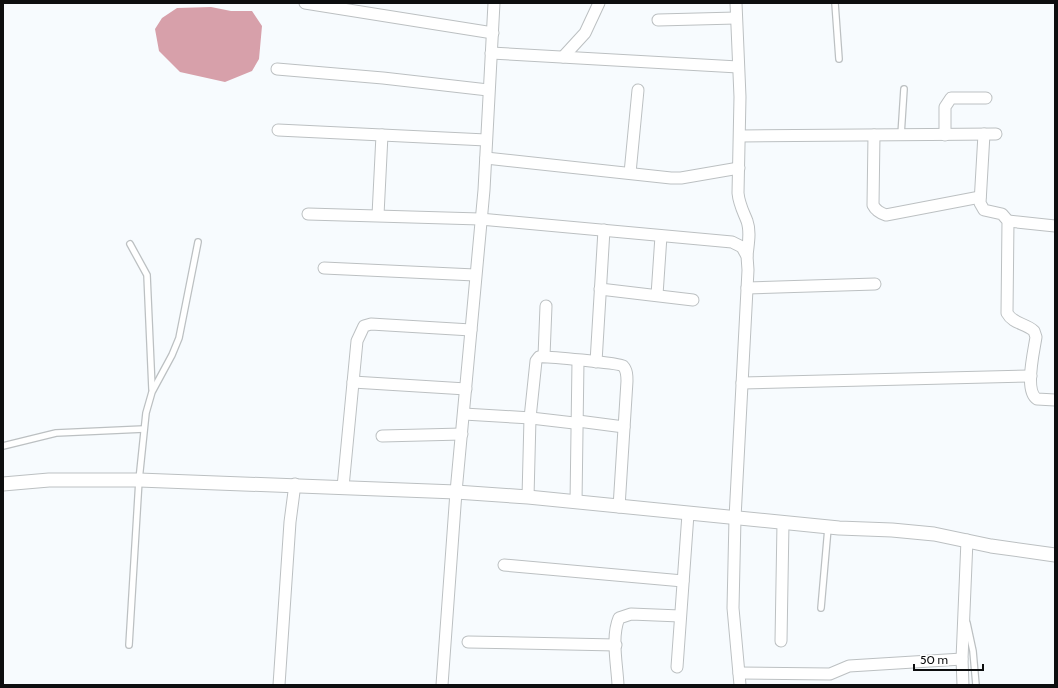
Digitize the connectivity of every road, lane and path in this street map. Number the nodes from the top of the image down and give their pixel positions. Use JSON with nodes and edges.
{"nodes":[{"id":1,"x":305,"y":3,"type":"edge"},
{"id":2,"x":494,"y":3,"type":"edge"},
{"id":3,"x":599,"y":3,"type":"edge"},
{"id":4,"x":736,"y":3,"type":"edge"},
{"id":5,"x":835,"y":3,"type":"edge"},
{"id":6,"x":736,"y":18,"type":"junction"},
{"id":7,"x":658,"y":20,"type":"dead end"},
{"id":8,"x":493,"y":33,"type":"junction"},
{"id":9,"x":491,"y":53,"type":"junction"},
{"id":10,"x":563,"y":57,"type":"junction"},
{"id":11,"x":839,"y":59,"type":"dead end"},
{"id":12,"x":738,"y":67,"type":"junction"},
{"id":13,"x":277,"y":69,"type":"dead end"},
{"id":14,"x":904,"y":89,"type":"dead end"},
{"id":15,"x":488,"y":90,"type":"junction"},
{"id":16,"x":638,"y":90,"type":"dead end"},
{"id":17,"x":986,"y":98,"type":"dead end"},
{"id":18,"x":278,"y":130,"type":"dead end"},
{"id":19,"x":984,"y":134,"type":"junction"},
{"id":20,"x":996,"y":134,"type":"dead end"},
{"id":21,"x":382,"y":135,"type":"junction"},
{"id":22,"x":874,"y":135,"type":"junction"},
{"id":23,"x":901,"y":135,"type":"junction"},
{"id":24,"x":945,"y":135,"type":"junction"},
{"id":25,"x":740,"y":136,"type":"junction"},
{"id":26,"x":486,"y":140,"type":"junction"},
{"id":27,"x":486,"y":158,"type":"junction"},
{"id":28,"x":738,"y":168,"type":"junction"},
{"id":29,"x":630,"y":174,"type":"junction"},
{"id":30,"x":980,"y":197,"type":"junction"},
{"id":31,"x":308,"y":214,"type":"dead end"},
{"id":32,"x":378,"y":215,"type":"junction"},
{"id":33,"x":480,"y":219,"type":"junction"},
{"id":34,"x":1008,"y":221,"type":"junction"},
{"id":35,"x":1055,"y":226,"type":"edge"},
{"id":36,"x":604,"y":230,"type":"junction"},
{"id":37,"x":661,"y":236,"type":"junction"},
{"id":38,"x":198,"y":242,"type":"dead end"},
{"id":39,"x":130,"y":244,"type":"dead end"},
{"id":40,"x":747,"y":256,"type":"junction"},
{"id":41,"x":324,"y":268,"type":"dead end"},
{"id":42,"x":475,"y":275,"type":"junction"},
{"id":43,"x":875,"y":284,"type":"dead end"},
{"id":44,"x":747,"y":288,"type":"junction"},
{"id":45,"x":600,"y":289,"type":"junction"},
{"id":46,"x":657,"y":295,"type":"junction"},
{"id":47,"x":693,"y":300,"type":"dead end"},
{"id":48,"x":546,"y":306,"type":"dead end"},
{"id":49,"x":471,"y":330,"type":"junction"},
{"id":50,"x":544,"y":356,"type":"junction"},
{"id":51,"x":578,"y":361,"type":"junction"},
{"id":52,"x":596,"y":362,"type":"junction"},
{"id":53,"x":1031,"y":376,"type":"junction"},
{"id":54,"x":353,"y":382,"type":"junction"},
{"id":55,"x":742,"y":383,"type":"junction"},
{"id":56,"x":466,"y":389,"type":"junction"},
{"id":57,"x":152,"y":392,"type":"junction"},
{"id":58,"x":1055,"y":400,"type":"edge"},
{"id":59,"x":464,"y":414,"type":"junction"},
{"id":60,"x":530,"y":418,"type":"junction"},
{"id":61,"x":578,"y":421,"type":"junction"},
{"id":62,"x":624,"y":427,"type":"junction"},
{"id":63,"x":144,"y":429,"type":"junction"},
{"id":64,"x":462,"y":434,"type":"junction"},
{"id":65,"x":382,"y":436,"type":"dead end"},
{"id":66,"x":3,"y":446,"type":"edge"},
{"id":67,"x":139,"y":480,"type":"junction"},
{"id":68,"x":3,"y":484,"type":"edge"},
{"id":69,"x":295,"y":484,"type":"junction"},
{"id":70,"x":343,"y":487,"type":"junction"},
{"id":71,"x":456,"y":492,"type":"junction"},
{"id":72,"x":528,"y":497,"type":"junction"},
{"id":73,"x":576,"y":502,"type":"junction"},
{"id":74,"x":619,"y":507,"type":"junction"},
{"id":75,"x":688,"y":514,"type":"junction"},
{"id":76,"x":735,"y":518,"type":"junction"},
{"id":77,"x":784,"y":523,"type":"junction"},
{"id":78,"x":828,"y":527,"type":"junction"},
{"id":79,"x":967,"y":540,"type":"junction"},
{"id":80,"x":1055,"y":555,"type":"edge"},
{"id":81,"x":504,"y":565,"type":"dead end"},
{"id":82,"x":683,"y":581,"type":"junction"},
{"id":83,"x":821,"y":608,"type":"dead end"},
{"id":84,"x":963,"y":610,"type":"junction"},
{"id":85,"x":680,"y":616,"type":"junction"},
{"id":86,"x":781,"y":641,"type":"dead end"},
{"id":87,"x":468,"y":642,"type":"dead end"},
{"id":88,"x":129,"y":645,"type":"dead end"},
{"id":89,"x":616,"y":645,"type":"junction"},
{"id":90,"x":962,"y":659,"type":"junction"},
{"id":91,"x":677,"y":667,"type":"dead end"},
{"id":92,"x":739,"y":674,"type":"junction"},
{"id":93,"x":279,"y":685,"type":"edge"},
{"id":94,"x":442,"y":685,"type":"edge"},
{"id":95,"x":618,"y":685,"type":"edge"},
{"id":96,"x":740,"y":685,"type":"edge"},
{"id":97,"x":963,"y":685,"type":"edge"},
{"id":98,"x":976,"y":685,"type":"edge"}],
"edges":[{"from":1,"to":8,"type":"street"},
{"from":2,"to":8,"type":"street"},
{"from":3,"to":10,"type":"street"},
{"from":4,"to":6,"type":"street"},
{"from":5,"to":11,"type":"lane"},
{"from":6,"to":7,"type":"street"},
{"from":6,"to":12,"type":"street"},
{"from":8,"to":9,"type":"street"},
{"from":9,"to":10,"type":"street"},
{"from":9,"to":15,"type":"street"},
{"from":10,"to":12,"type":"street"},
{"from":12,"to":25,"type":"street"},
{"from":13,"to":15,"type":"street"},
{"from":14,"to":23,"type":"lane"},
{"from":15,"to":26,"type":"street"},
{"from":16,"to":29,"type":"street"},
{"from":17,"to":24,"type":"street"},
{"from":18,"to":21,"type":"street"},
{"from":19,"to":20,"type":"street"},
{"from":19,"to":24,"type":"street"},
{"from":19,"to":30,"type":"street"},
{"from":21,"to":26,"type":"street"},
{"from":21,"to":32,"type":"street"},
{"from":22,"to":23,"type":"street"},
{"from":22,"to":25,"type":"street"},
{"from":22,"to":30,"type":"street"},
{"from":23,"to":24,"type":"street"},
{"from":25,"to":28,"type":"street"},
{"from":26,"to":27,"type":"street"},
{"from":27,"to":29,"type":"street"},
{"from":27,"to":33,"type":"street"},
{"from":28,"to":29,"type":"street"},
{"from":28,"to":40,"type":"street"},
{"from":30,"to":34,"type":"street"},
{"from":31,"to":32,"type":"street"},
{"from":32,"to":33,"type":"street"},
{"from":33,"to":36,"type":"street"},
{"from":33,"to":42,"type":"street"},
{"from":34,"to":35,"type":"street"},
{"from":34,"to":53,"type":"street"},
{"from":36,"to":37,"type":"street"},
{"from":36,"to":45,"type":"street"},
{"from":37,"to":40,"type":"street"},
{"from":37,"to":46,"type":"street"},
{"from":38,"to":57,"type":"lane"},
{"from":39,"to":57,"type":"lane"},
{"from":40,"to":44,"type":"street"},
{"from":41,"to":42,"type":"street"},
{"from":42,"to":49,"type":"street"},
{"from":43,"to":44,"type":"street"},
{"from":44,"to":55,"type":"street"},
{"from":45,"to":46,"type":"street"},
{"from":45,"to":52,"type":"street"},
{"from":46,"to":47,"type":"street"},
{"from":48,"to":50,"type":"street"},
{"from":49,"to":54,"type":"street"},
{"from":49,"to":56,"type":"street"},
{"from":50,"to":51,"type":"street"},
{"from":50,"to":60,"type":"street"},
{"from":51,"to":52,"type":"street"},
{"from":51,"to":61,"type":"street"},
{"from":52,"to":62,"type":"street"},
{"from":53,"to":55,"type":"street"},
{"from":53,"to":58,"type":"street"},
{"from":54,"to":56,"type":"street"},
{"from":54,"to":70,"type":"street"},
{"from":55,"to":76,"type":"street"},
{"from":56,"to":59,"type":"street"},
{"from":57,"to":63,"type":"lane"},
{"from":59,"to":60,"type":"street"},
{"from":59,"to":64,"type":"street"},
{"from":60,"to":61,"type":"street"},
{"from":60,"to":72,"type":"street"},
{"from":61,"to":62,"type":"street"},
{"from":61,"to":73,"type":"street"},
{"from":62,"to":74,"type":"street"},
{"from":63,"to":66,"type":"lane"},
{"from":63,"to":67,"type":"lane"},
{"from":64,"to":65,"type":"street"},
{"from":64,"to":71,"type":"street"},
{"from":67,"to":68,"type":"street"},
{"from":67,"to":69,"type":"street"},
{"from":67,"to":88,"type":"lane"},
{"from":69,"to":70,"type":"street"},
{"from":69,"to":93,"type":"street"},
{"from":70,"to":71,"type":"street"},
{"from":71,"to":72,"type":"street"},
{"from":71,"to":94,"type":"street"},
{"from":72,"to":73,"type":"street"},
{"from":73,"to":74,"type":"street"},
{"from":74,"to":75,"type":"street"},
{"from":75,"to":76,"type":"street"},
{"from":75,"to":82,"type":"street"},
{"from":76,"to":77,"type":"street"},
{"from":76,"to":92,"type":"street"},
{"from":77,"to":78,"type":"street"},
{"from":77,"to":86,"type":"street"},
{"from":78,"to":79,"type":"street"},
{"from":78,"to":83,"type":"lane"},
{"from":79,"to":80,"type":"street"},
{"from":79,"to":84,"type":"street"},
{"from":81,"to":82,"type":"street"},
{"from":82,"to":85,"type":"street"},
{"from":84,"to":90,"type":"street"},
{"from":84,"to":98,"type":"lane"},
{"from":85,"to":89,"type":"street"},
{"from":85,"to":91,"type":"street"},
{"from":87,"to":89,"type":"street"},
{"from":89,"to":95,"type":"street"},
{"from":90,"to":92,"type":"street"},
{"from":90,"to":97,"type":"street"},
{"from":92,"to":96,"type":"street"}]}
